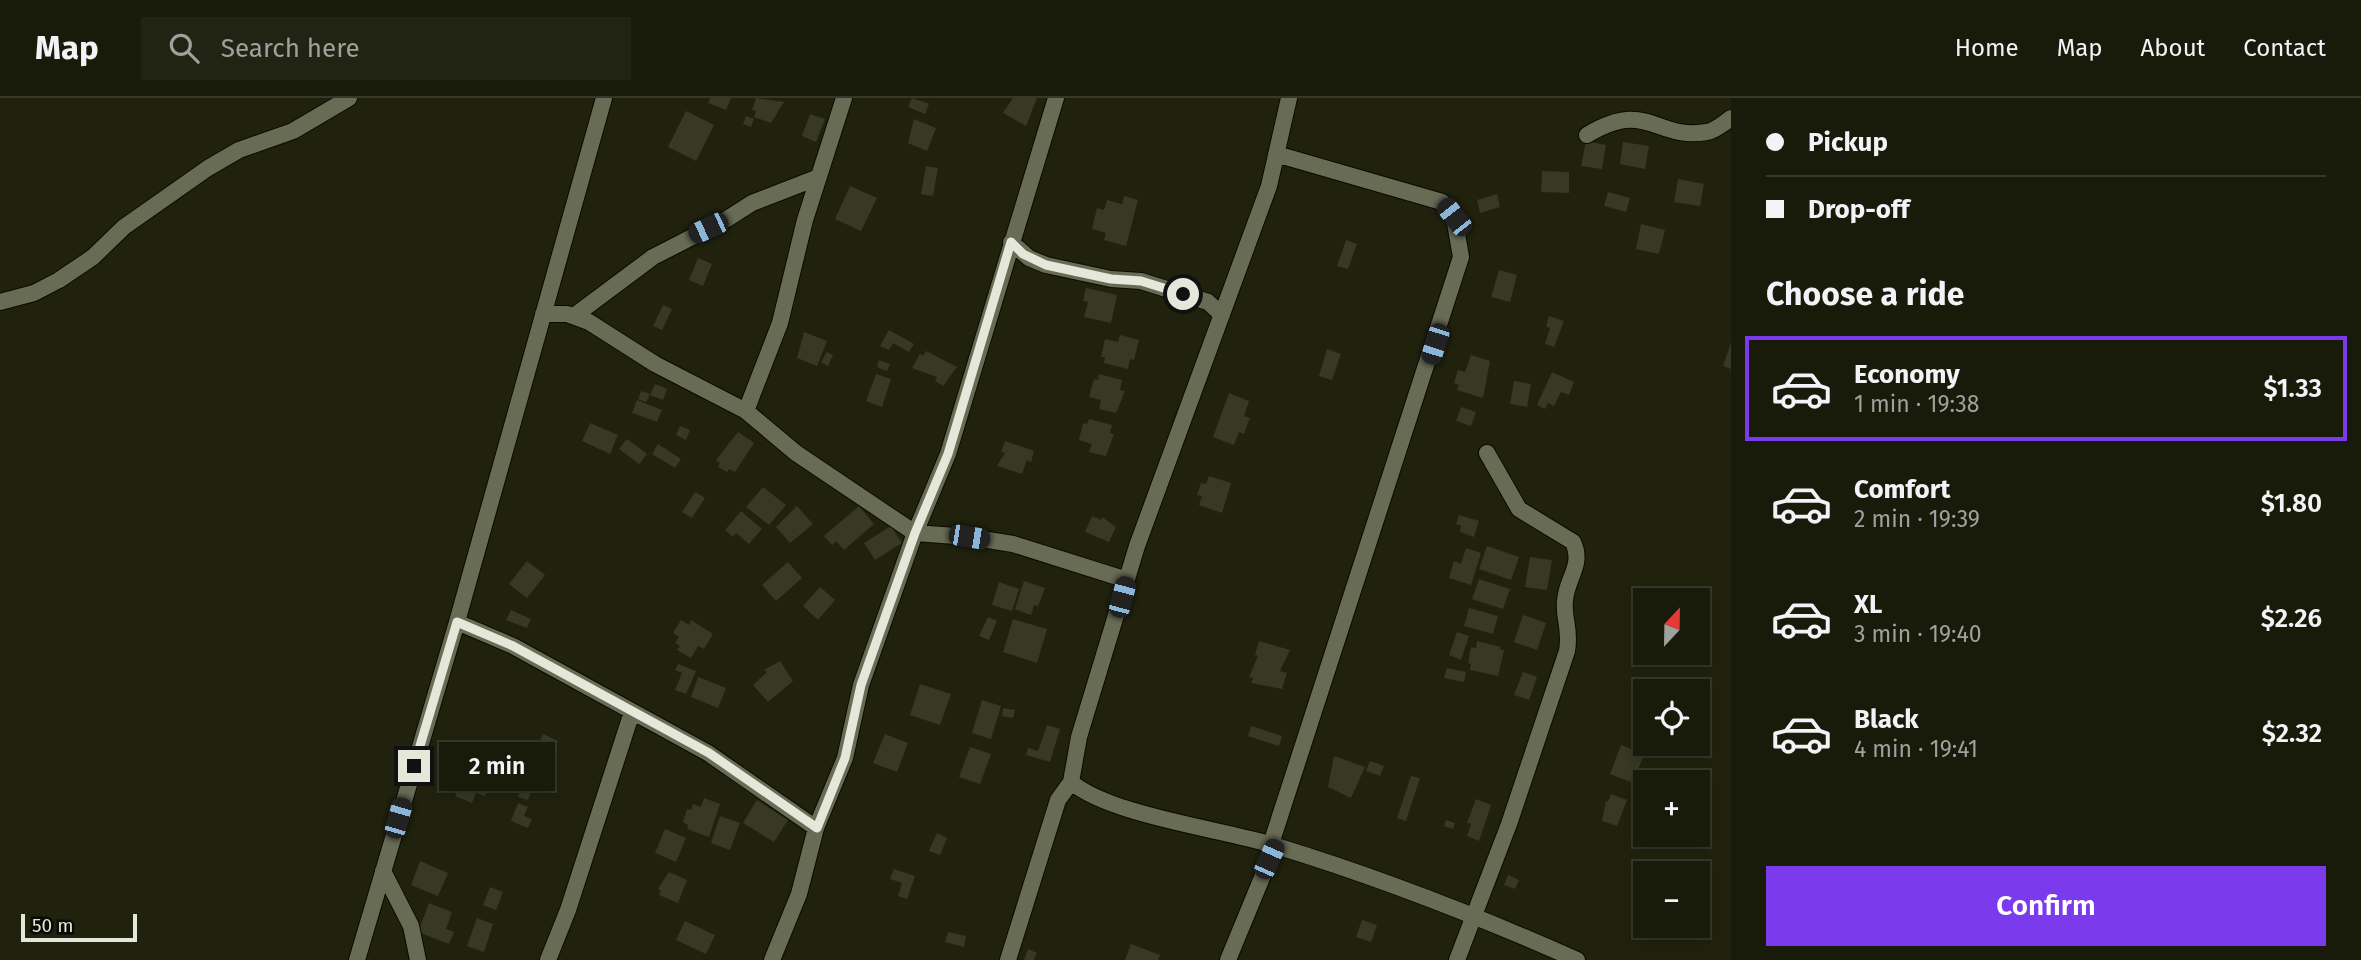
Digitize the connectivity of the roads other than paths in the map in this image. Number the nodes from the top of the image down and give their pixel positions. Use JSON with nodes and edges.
{"nodes":[{"id":1,"x":349,"y":98,"type":"edge"},
{"id":2,"x":604,"y":98,"type":"edge"},
{"id":3,"x":844,"y":98,"type":"edge"},
{"id":4,"x":1056,"y":98,"type":"edge"},
{"id":5,"x":1289,"y":98,"type":"edge"},
{"id":6,"x":1731,"y":118,"type":"edge"},
{"id":7,"x":1587,"y":135,"type":"dead end"},
{"id":8,"x":1276,"y":154,"type":"junction"},
{"id":9,"x":819,"y":177,"type":"junction"},
{"id":10,"x":1011,"y":242,"type":"junction"},
{"id":11,"x":0,"y":302,"type":"edge"},
{"id":12,"x":543,"y":314,"type":"junction"},
{"id":13,"x":1222,"y":315,"type":"junction"},
{"id":14,"x":574,"y":316,"type":"junction"},
{"id":15,"x":746,"y":411,"type":"junction"},
{"id":16,"x":1487,"y":453,"type":"dead end"},
{"id":17,"x":915,"y":533,"type":"junction"},
{"id":18,"x":1127,"y":580,"type":"junction"},
{"id":19,"x":457,"y":622,"type":"junction"},
{"id":20,"x":632,"y":712,"type":"junction"},
{"id":21,"x":1071,"y":782,"type":"junction"},
{"id":22,"x":817,"y":828,"type":"junction"},
{"id":23,"x":1273,"y":845,"type":"junction"},
{"id":24,"x":383,"y":871,"type":"junction"},
{"id":25,"x":1473,"y":914,"type":"junction"},
{"id":26,"x":357,"y":960,"type":"edge"},
{"id":27,"x":418,"y":960,"type":"edge"},
{"id":28,"x":548,"y":960,"type":"edge"},
{"id":29,"x":772,"y":960,"type":"edge"},
{"id":30,"x":1008,"y":960,"type":"edge"},
{"id":31,"x":1228,"y":960,"type":"edge"},
{"id":32,"x":1457,"y":960,"type":"edge"},
{"id":33,"x":1577,"y":960,"type":"edge"}],
"edges":[{"from":1,"to":11,"type":"street"},
{"from":2,"to":12,"type":"street"},
{"from":3,"to":9,"type":"street"},
{"from":4,"to":10,"type":"street"},
{"from":5,"to":8,"type":"street"},
{"from":6,"to":7,"type":"street"},
{"from":8,"to":13,"type":"street"},
{"from":8,"to":23,"type":"street"},
{"from":9,"to":14,"type":"street"},
{"from":9,"to":15,"type":"street"},
{"from":10,"to":13,"type":"street"},
{"from":10,"to":17,"type":"street"},
{"from":12,"to":14,"type":"street"},
{"from":12,"to":19,"type":"street"},
{"from":13,"to":18,"type":"street"},
{"from":14,"to":15,"type":"street"},
{"from":15,"to":17,"type":"street"},
{"from":16,"to":25,"type":"street"},
{"from":17,"to":18,"type":"street"},
{"from":17,"to":22,"type":"street"},
{"from":18,"to":21,"type":"street"},
{"from":19,"to":20,"type":"street"},
{"from":19,"to":24,"type":"street"},
{"from":20,"to":22,"type":"street"},
{"from":20,"to":28,"type":"street"},
{"from":21,"to":23,"type":"street"},
{"from":21,"to":30,"type":"street"},
{"from":22,"to":29,"type":"street"},
{"from":23,"to":25,"type":"street"},
{"from":23,"to":31,"type":"street"},
{"from":24,"to":26,"type":"street"},
{"from":24,"to":27,"type":"street"},
{"from":25,"to":32,"type":"street"},
{"from":25,"to":33,"type":"street"}]}
